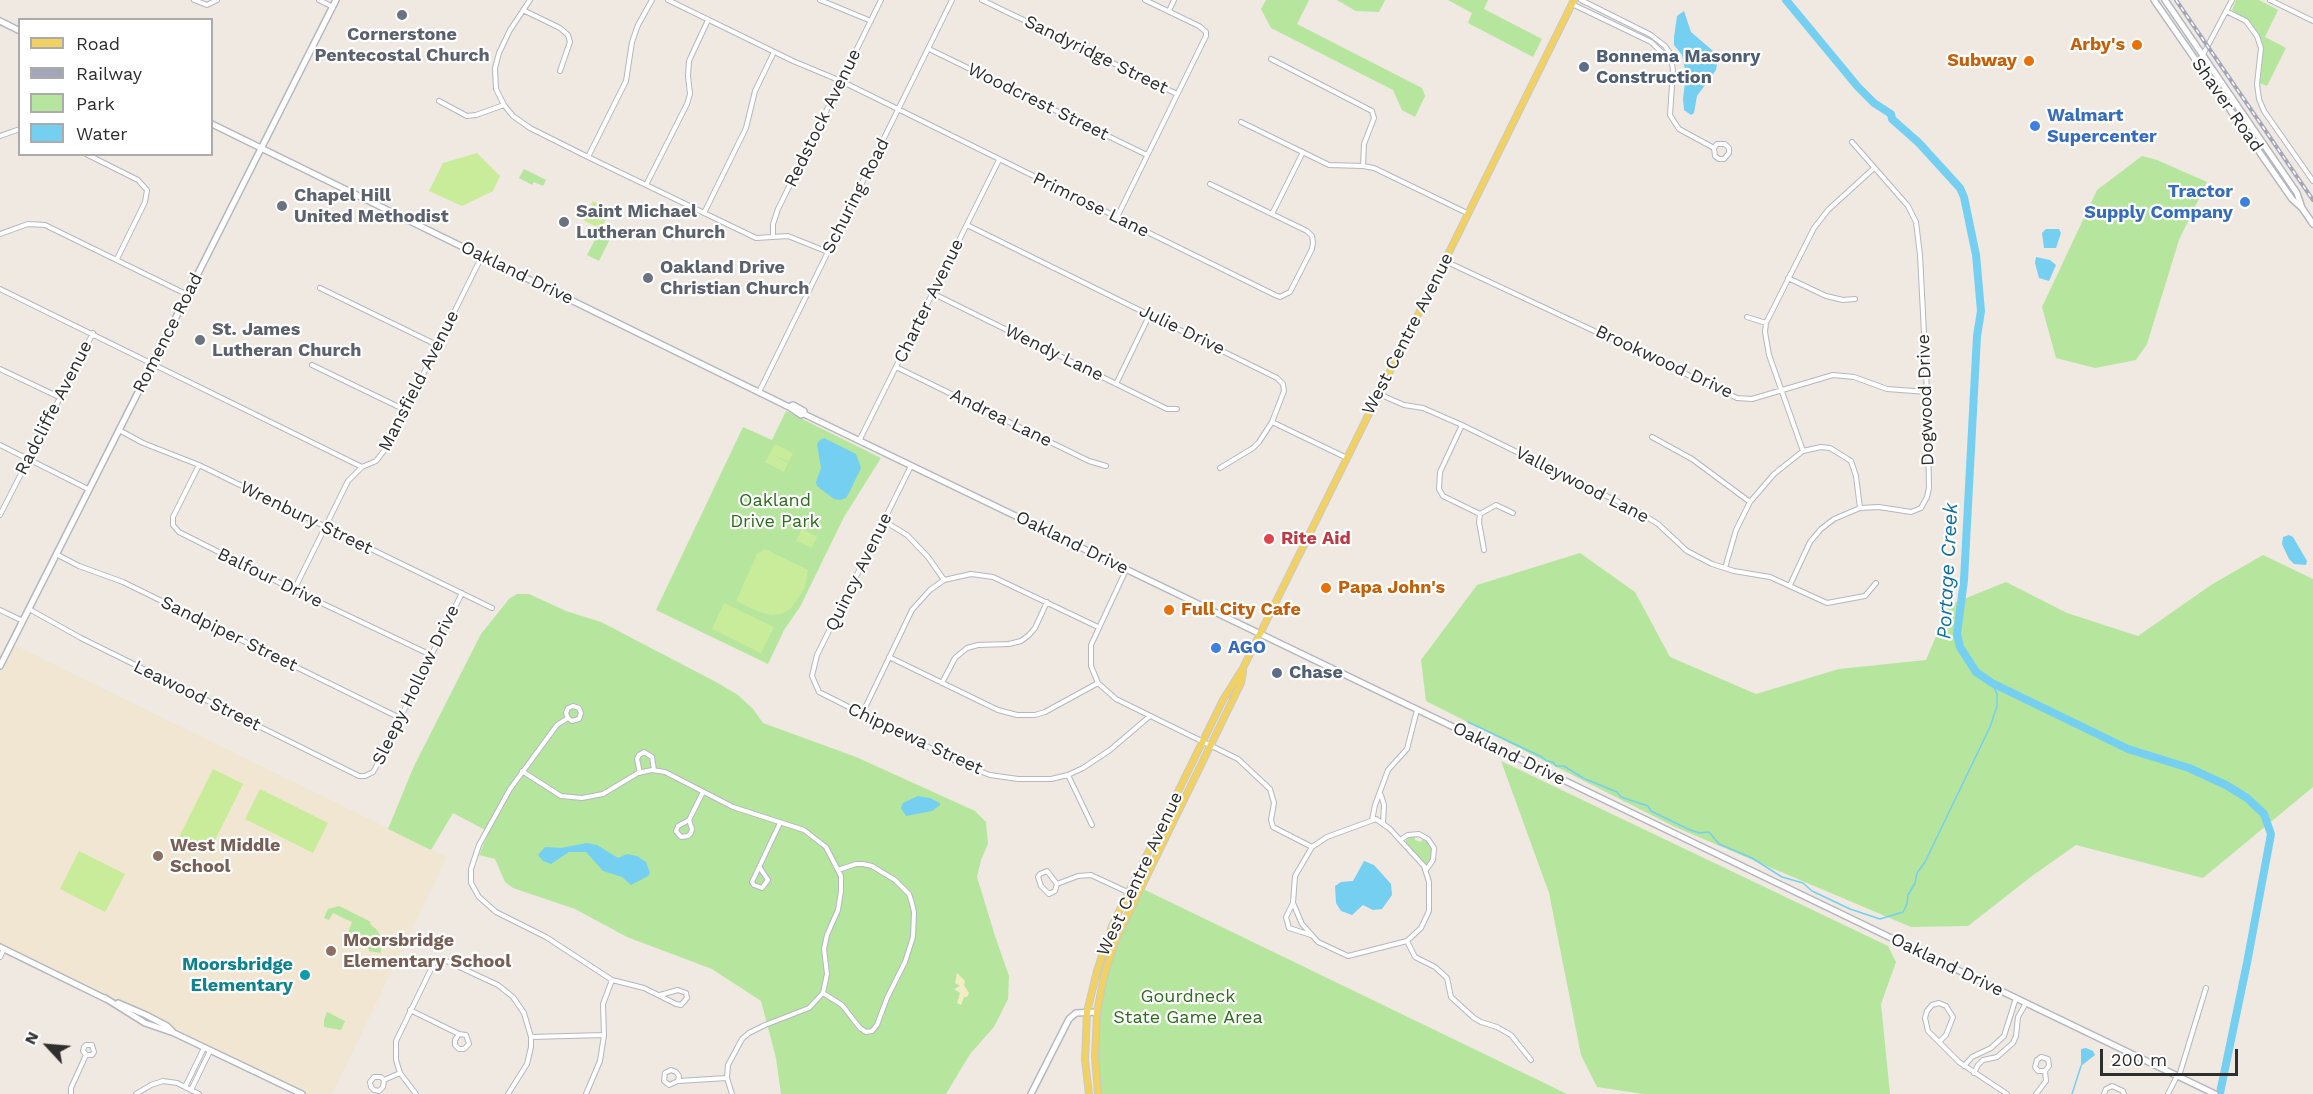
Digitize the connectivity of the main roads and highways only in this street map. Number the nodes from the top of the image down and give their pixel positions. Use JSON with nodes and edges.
{"nodes":[{"id":1,"x":1573,"y":2,"type":"edge"},
{"id":2,"x":1243,"y":669,"type":"junction"},
{"id":3,"x":1089,"y":1094,"type":"edge"},
{"id":4,"x":1098,"y":1094,"type":"edge"}],
"edges":[{"from":1,"to":2,"type":"main road","name":"West Centre Avenue"},
{"from":2,"to":3,"type":"main road","name":"West Centre Avenue"},
{"from":2,"to":4,"type":"main road","name":"West Centre Avenue"}]}
